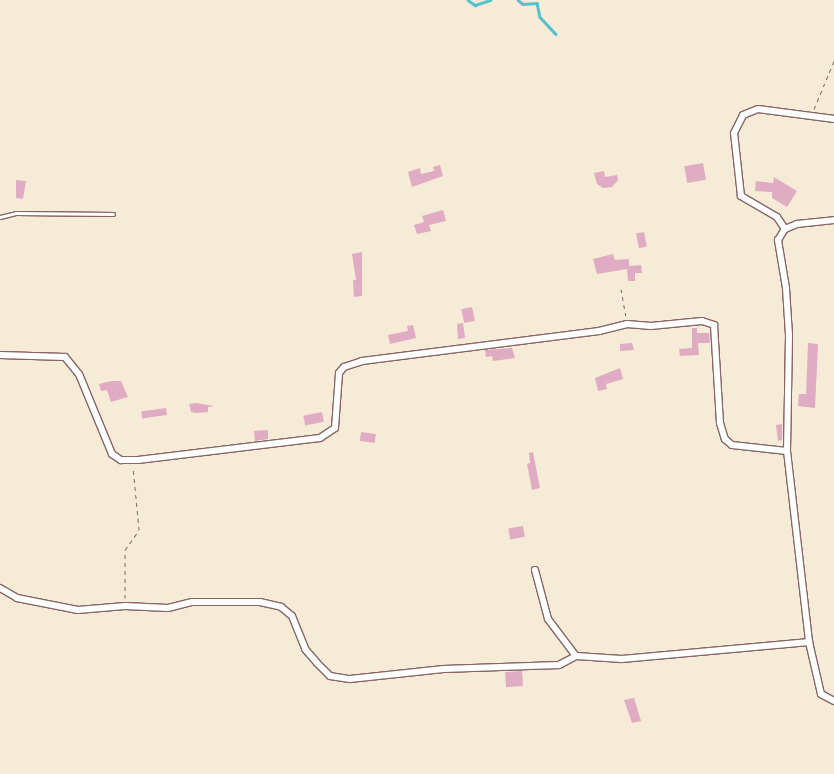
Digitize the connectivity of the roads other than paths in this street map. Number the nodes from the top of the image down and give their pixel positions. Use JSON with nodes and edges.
{"nodes":[{"id":1,"x":834,"y":119,"type":"edge"},
{"id":2,"x":113,"y":214,"type":"dead end"},
{"id":3,"x":0,"y":217,"type":"edge"},
{"id":4,"x":834,"y":220,"type":"edge"},
{"id":5,"x":785,"y":229,"type":"junction"},
{"id":6,"x":0,"y":355,"type":"edge"},
{"id":7,"x":787,"y":451,"type":"junction"},
{"id":8,"x":535,"y":570,"type":"dead end"},
{"id":9,"x":0,"y":588,"type":"edge"},
{"id":10,"x":809,"y":642,"type":"junction"},
{"id":11,"x":576,"y":656,"type":"junction"},
{"id":12,"x":834,"y":701,"type":"edge"}],
"edges":[{"from":1,"to":5,"type":"street"},
{"from":2,"to":3,"type":"lane"},
{"from":4,"to":5,"type":"street"},
{"from":5,"to":7,"type":"street"},
{"from":6,"to":7,"type":"street"},
{"from":7,"to":10,"type":"street"},
{"from":8,"to":11,"type":"street"},
{"from":9,"to":11,"type":"street"},
{"from":10,"to":11,"type":"street"},
{"from":10,"to":12,"type":"street"}]}
